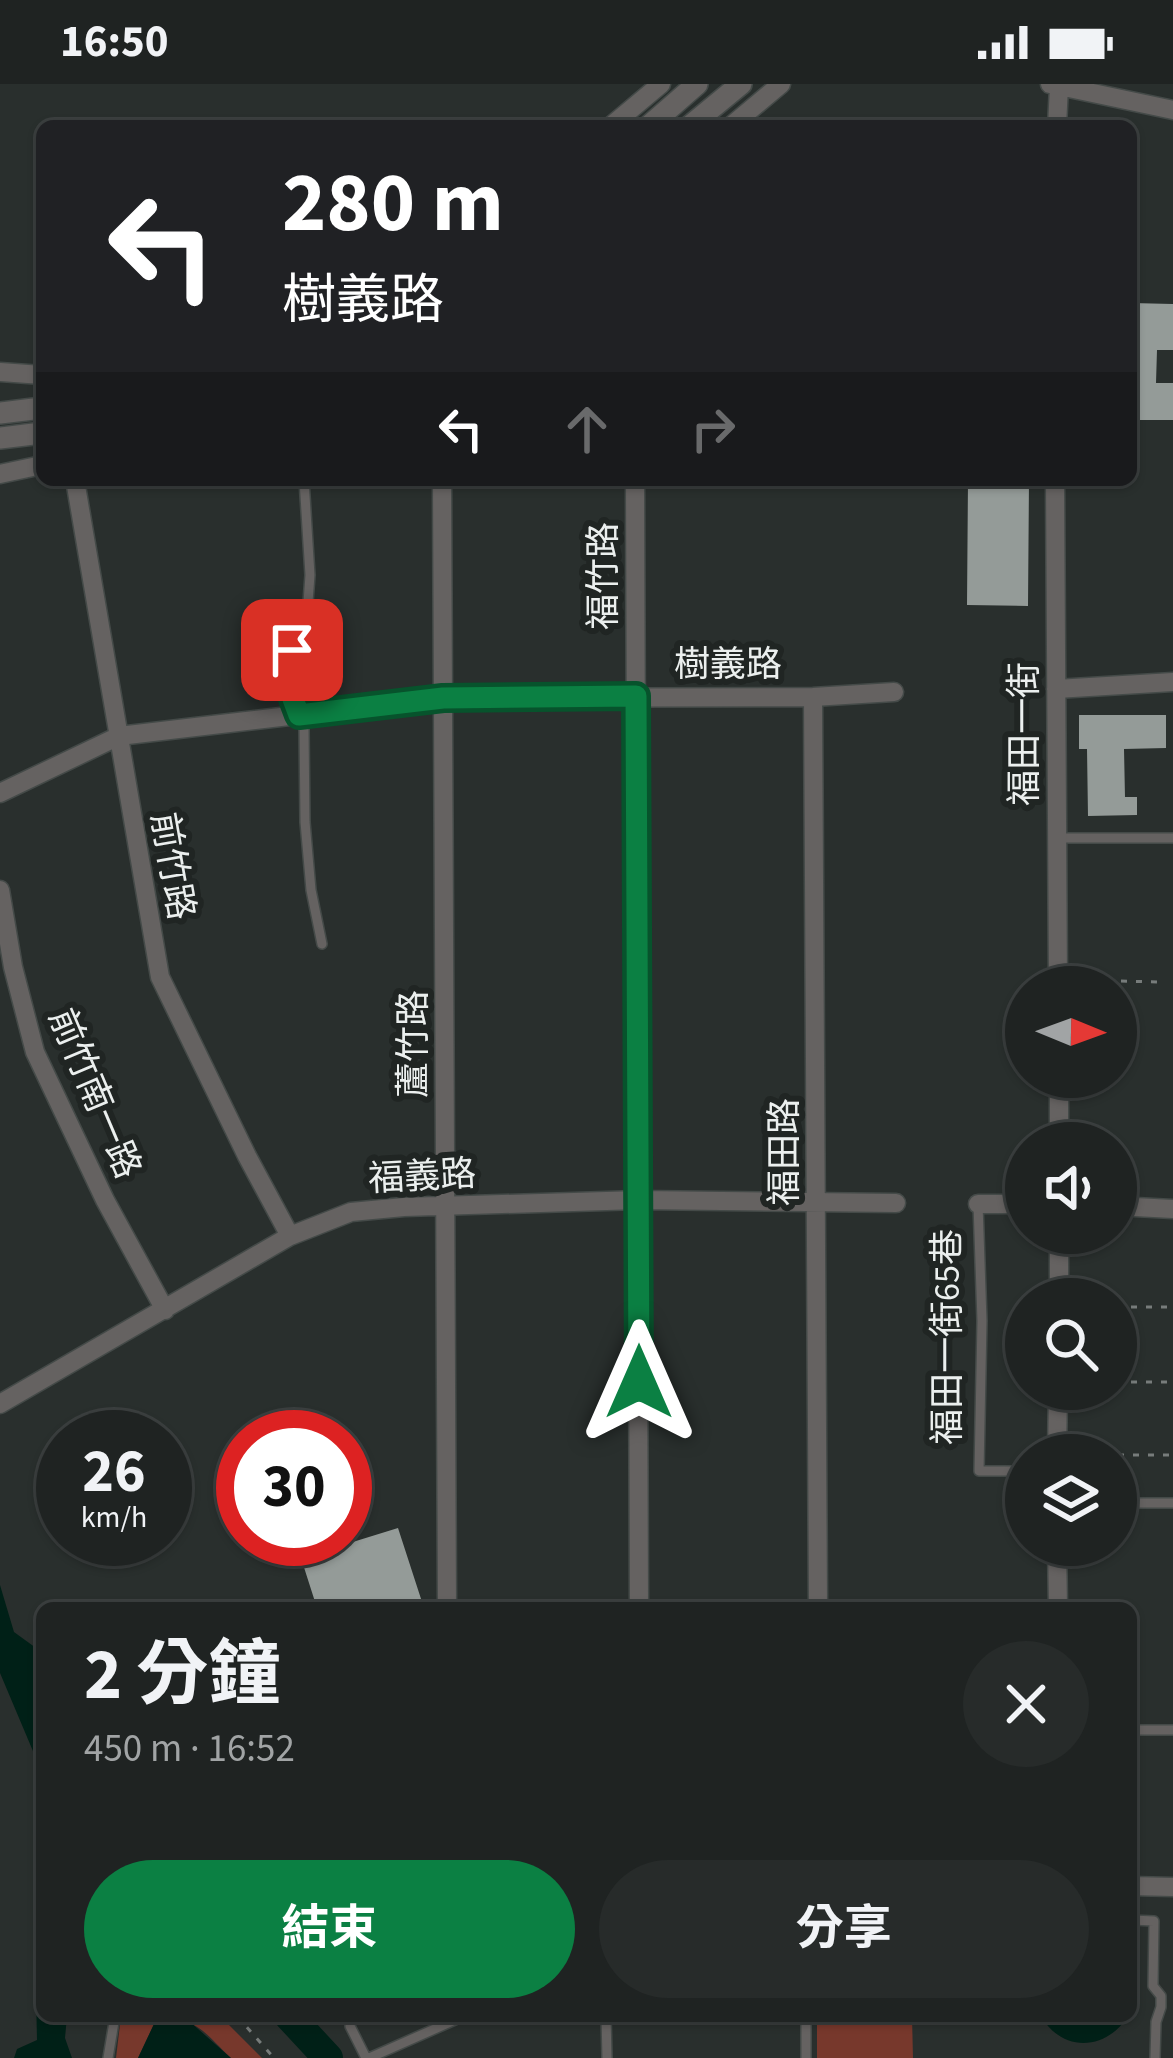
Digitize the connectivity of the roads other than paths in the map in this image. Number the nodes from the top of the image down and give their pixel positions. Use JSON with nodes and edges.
{"nodes":[{"id":1,"x":662,"y":84,"type":"edge"},
{"id":2,"x":697,"y":84,"type":"edge"},
{"id":3,"x":741,"y":84,"type":"edge"},
{"id":4,"x":781,"y":84,"type":"edge"},
{"id":5,"x":1054,"y":85,"type":"edge"},
{"id":6,"x":1173,"y":110,"type":"edge"},
{"id":7,"x":618,"y":120,"type":"edge"},
{"id":8,"x":656,"y":120,"type":"edge"},
{"id":9,"x":697,"y":120,"type":"edge"},
{"id":10,"x":737,"y":120,"type":"edge"},
{"id":11,"x":1057,"y":120,"type":"edge"},
{"id":12,"x":0,"y":372,"type":"edge"},
{"id":13,"x":36,"y":375,"type":"edge"},
{"id":14,"x":36,"y":398,"type":"edge"},
{"id":15,"x":36,"y":409,"type":"edge"},
{"id":16,"x":4,"y":413,"type":"edge"},
{"id":17,"x":36,"y":437,"type":"edge"},
{"id":18,"x":4,"y":438,"type":"edge"},
{"id":19,"x":36,"y":466,"type":"edge"},
{"id":20,"x":0,"y":474,"type":"edge"},
{"id":21,"x":76,"y":486,"type":"edge"},
{"id":22,"x":304,"y":486,"type":"edge"},
{"id":23,"x":442,"y":486,"type":"edge"},
{"id":24,"x":634,"y":486,"type":"edge"},
{"id":25,"x":1055,"y":486,"type":"edge"},
{"id":26,"x":1173,"y":682,"type":"edge"},
{"id":27,"x":1056,"y":689,"type":"junction"},
{"id":28,"x":894,"y":692,"type":"dead end"},
{"id":29,"x":636,"y":696,"type":"junction"},
{"id":30,"x":813,"y":697,"type":"junction"},
{"id":31,"x":443,"y":698,"type":"junction"},
{"id":32,"x":299,"y":715,"type":"junction"},
{"id":33,"x":119,"y":736,"type":"junction"},
{"id":34,"x":0,"y":793,"type":"edge"},
{"id":35,"x":1057,"y":838,"type":"junction"},
{"id":36,"x":1173,"y":838,"type":"edge"},
{"id":37,"x":0,"y":890,"type":"edge"},
{"id":38,"x":322,"y":944,"type":"dead end"},
{"id":39,"x":1058,"y":966,"type":"edge"},
{"id":40,"x":639,"y":1200,"type":"junction"},
{"id":41,"x":816,"y":1201,"type":"junction"},
{"id":42,"x":896,"y":1203,"type":"dead end"},
{"id":43,"x":979,"y":1204,"type":"joint"},
{"id":44,"x":1005,"y":1204,"type":"edge"},
{"id":45,"x":446,"y":1205,"type":"junction"},
{"id":46,"x":1137,"y":1207,"type":"edge"},
{"id":47,"x":1173,"y":1209,"type":"edge"},
{"id":48,"x":290,"y":1236,"type":"junction"},
{"id":49,"x":165,"y":1310,"type":"junction"},
{"id":50,"x":0,"y":1404,"type":"edge"},
{"id":51,"x":1005,"y":1472,"type":"edge"},
{"id":52,"x":1137,"y":1503,"type":"edge"},
{"id":53,"x":1173,"y":1503,"type":"edge"},
{"id":54,"x":1058,"y":1566,"type":"edge"},
{"id":55,"x":447,"y":1602,"type":"edge"},
{"id":56,"x":639,"y":1602,"type":"edge"},
{"id":57,"x":818,"y":1602,"type":"edge"},
{"id":58,"x":1058,"y":1602,"type":"edge"},
{"id":59,"x":1137,"y":1730,"type":"edge"},
{"id":60,"x":1173,"y":1730,"type":"edge"},
{"id":61,"x":1137,"y":1886,"type":"edge"},
{"id":62,"x":1173,"y":1887,"type":"edge"},
{"id":63,"x":1137,"y":1920,"type":"edge"},
{"id":64,"x":115,"y":2022,"type":"edge"},
{"id":65,"x":450,"y":2022,"type":"edge"},
{"id":66,"x":606,"y":2022,"type":"edge"},
{"id":67,"x":806,"y":2022,"type":"edge"},
{"id":68,"x":350,"y":2026,"type":"dead end"},
{"id":69,"x":108,"y":2058,"type":"edge"},
{"id":70,"x":368,"y":2058,"type":"edge"},
{"id":71,"x":607,"y":2058,"type":"edge"},
{"id":72,"x":806,"y":2058,"type":"edge"},
{"id":73,"x":1155,"y":2058,"type":"edge"}],
"edges":[{"from":1,"to":7,"type":"street"},
{"from":2,"to":8,"type":"street"},
{"from":3,"to":9,"type":"street"},
{"from":4,"to":10,"type":"street"},
{"from":5,"to":6,"type":"street"},
{"from":5,"to":11,"type":"street"},
{"from":12,"to":13,"type":"street"},
{"from":14,"to":16,"type":"street"},
{"from":15,"to":16,"type":"street"},
{"from":17,"to":18,"type":"street"},
{"from":19,"to":20,"type":"street"},
{"from":21,"to":33,"type":"street","name":"前竹路"},
{"from":22,"to":32,"type":"lane"},
{"from":23,"to":31,"type":"street","name":"蘆竹路"},
{"from":24,"to":29,"type":"street","name":"福竹路"},
{"from":25,"to":27,"type":"street","name":"福田一街"},
{"from":26,"to":27,"type":"street"},
{"from":27,"to":35,"type":"street","name":"福田一街"},
{"from":28,"to":30,"type":"street","name":"樹義路"},
{"from":29,"to":30,"type":"street","name":"樹義路"},
{"from":29,"to":31,"type":"street","name":"樹義路"},
{"from":29,"to":40,"type":"street","name":"福竹路"},
{"from":30,"to":41,"type":"street","name":"福田路"},
{"from":31,"to":32,"type":"street","name":"樹義路"},
{"from":31,"to":45,"type":"street","name":"蘆竹路"},
{"from":32,"to":33,"type":"street","name":"樹義路"},
{"from":32,"to":38,"type":"lane"},
{"from":33,"to":34,"type":"street","name":"樹義路"},
{"from":33,"to":48,"type":"street","name":"前竹路"},
{"from":35,"to":36,"type":"lane"},
{"from":35,"to":39,"type":"street","name":"福田一街"},
{"from":37,"to":49,"type":"street","name":"前竹南一路"},
{"from":40,"to":41,"type":"street","name":"福義路"},
{"from":40,"to":45,"type":"street","name":"福義路"},
{"from":40,"to":56,"type":"street","name":"福竹路"},
{"from":41,"to":42,"type":"street","name":"福義路"},
{"from":41,"to":57,"type":"street","name":"福田路"},
{"from":43,"to":44,"type":"street","name":"福田一街65巷"},
{"from":43,"to":51,"type":"lane","name":"福田一街65巷"},
{"from":45,"to":48,"type":"street","name":"福義路"},
{"from":45,"to":55,"type":"street","name":"蘆竹路"},
{"from":46,"to":47,"type":"street"},
{"from":48,"to":49,"type":"street","name":"福義路"},
{"from":49,"to":50,"type":"street","name":"福義路"},
{"from":52,"to":53,"type":"lane"},
{"from":54,"to":58,"type":"street"},
{"from":59,"to":60,"type":"lane"},
{"from":61,"to":62,"type":"street"},
{"from":63,"to":73,"type":"lane"},
{"from":64,"to":69,"type":"lane"},
{"from":65,"to":70,"type":"lane"},
{"from":66,"to":71,"type":"lane"},
{"from":67,"to":72,"type":"lane"},
{"from":68,"to":70,"type":"lane"}]}
